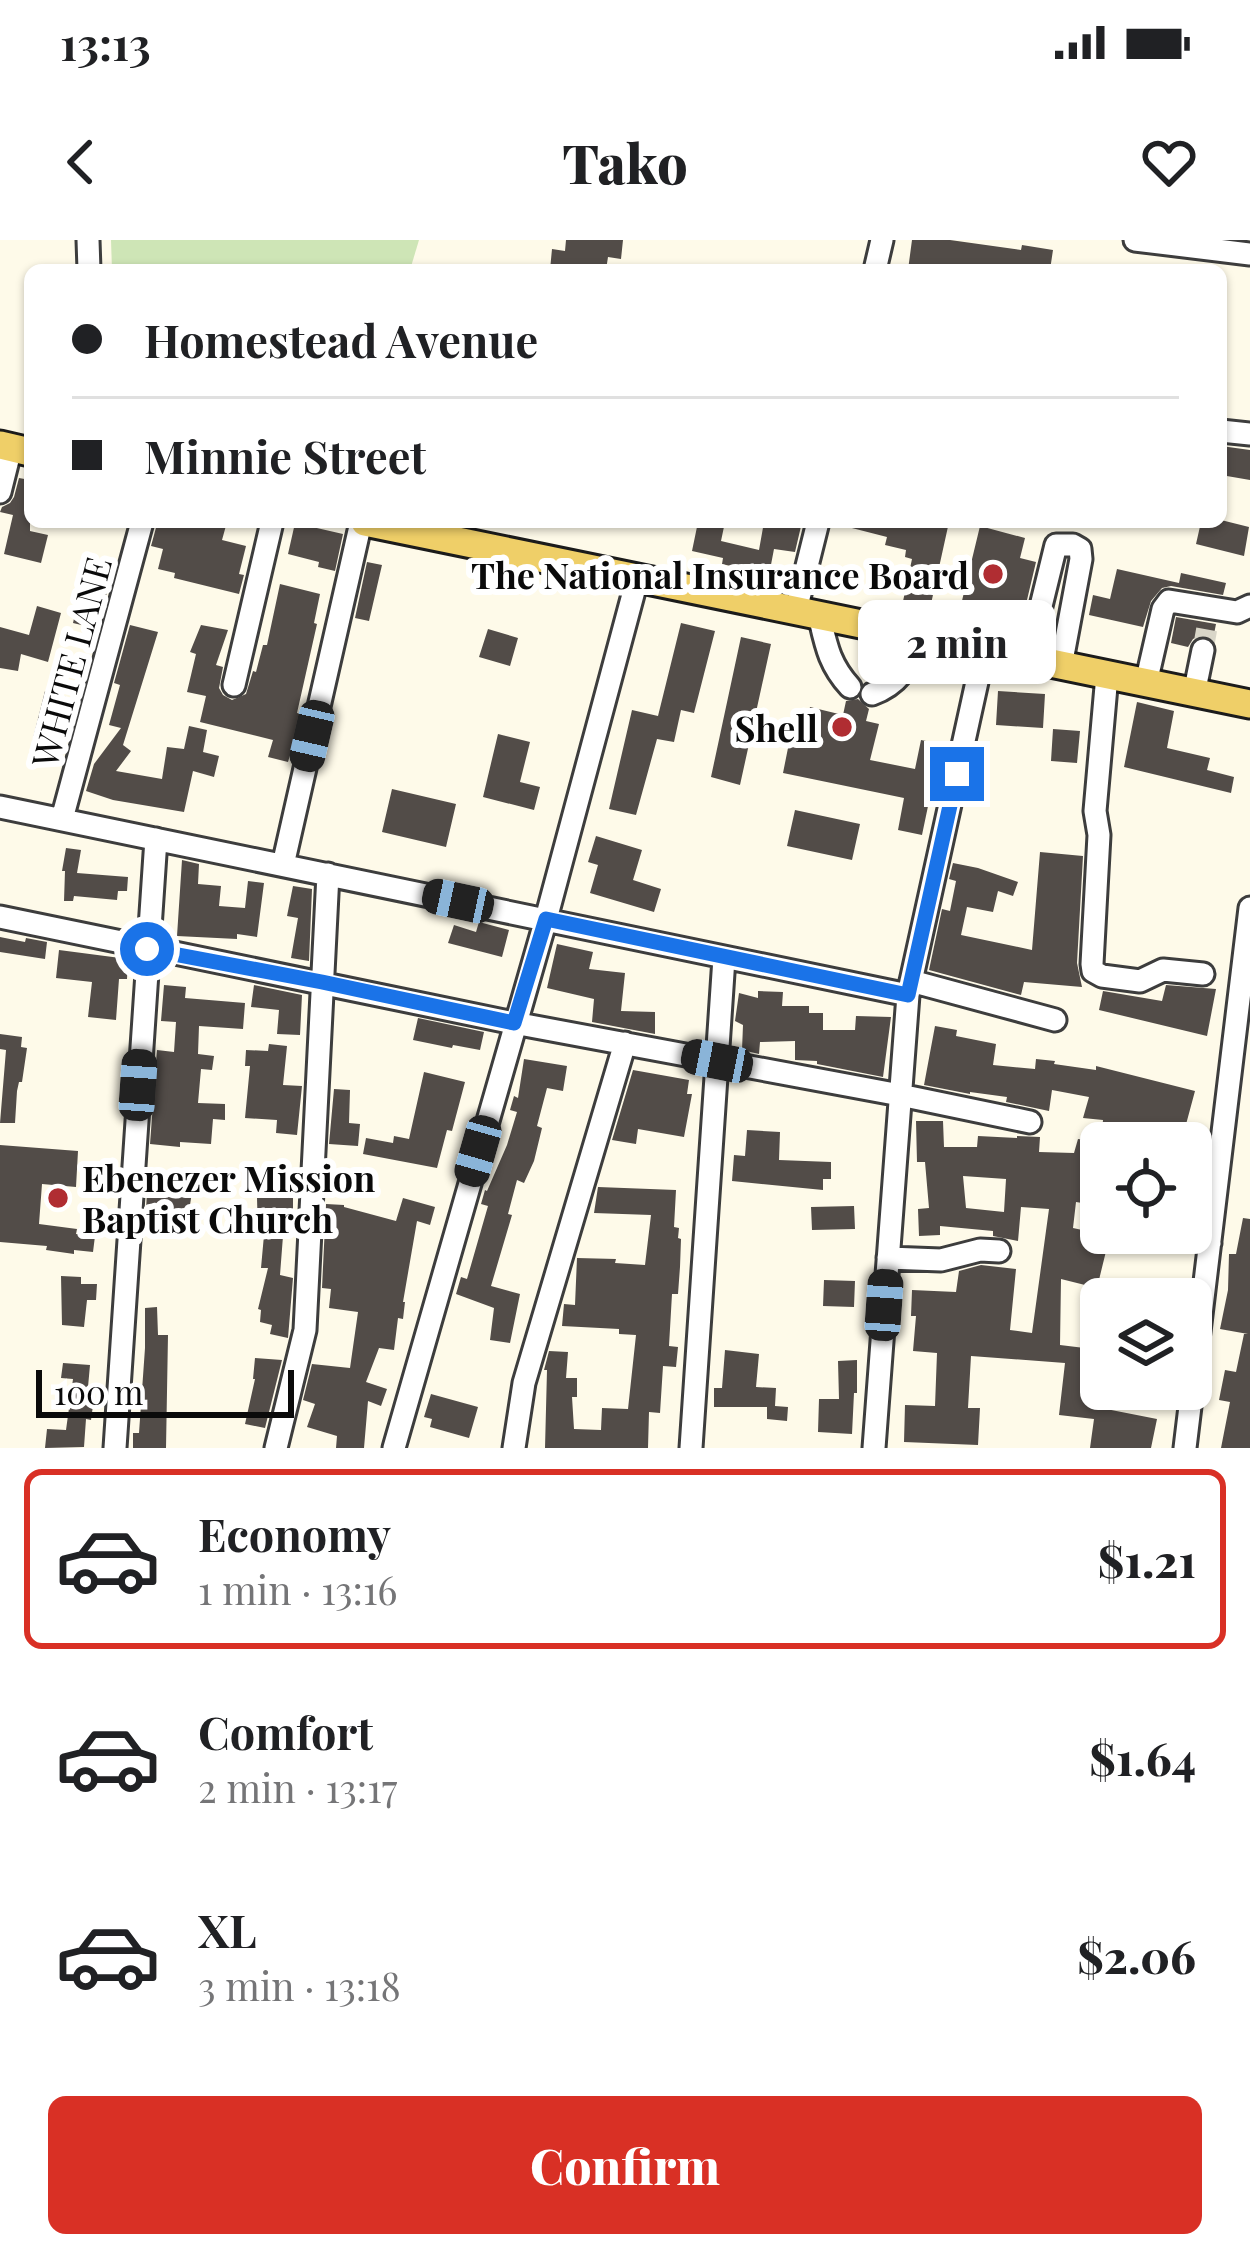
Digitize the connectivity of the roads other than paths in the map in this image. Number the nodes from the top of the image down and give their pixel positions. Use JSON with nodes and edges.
{"nodes":[{"id":1,"x":1135,"y":240,"type":"edge"},
{"id":2,"x":1250,"y":254,"type":"edge"},
{"id":3,"x":14,"y":448,"type":"edge"},
{"id":4,"x":0,"y":492,"type":"edge"},
{"id":5,"x":140,"y":528,"type":"edge"},
{"id":6,"x":271,"y":528,"type":"edge"},
{"id":7,"x":362,"y":528,"type":"edge"},
{"id":8,"x":429,"y":528,"type":"edge"},
{"id":9,"x":817,"y":528,"type":"edge"},
{"id":10,"x":473,"y":532,"type":"edge"},
{"id":11,"x":638,"y":576,"type":"junction"},
{"id":12,"x":1250,"y":606,"type":"edge"},
{"id":13,"x":808,"y":612,"type":"junction"},
{"id":14,"x":923,"y":637,"type":"junction"},
{"id":15,"x":984,"y":650,"type":"junction"},
{"id":16,"x":1203,"y":650,"type":"tunnel mouth"},
{"id":17,"x":1028,"y":659,"type":"junction"},
{"id":18,"x":1061,"y":666,"type":"junction"},
{"id":19,"x":1107,"y":675,"type":"junction"},
{"id":20,"x":1146,"y":683,"type":"junction"},
{"id":21,"x":234,"y":685,"type":"dead end"},
{"id":22,"x":850,"y":687,"type":"dead end"},
{"id":23,"x":872,"y":694,"type":"dead end"},
{"id":24,"x":1194,"y":694,"type":"junction"},
{"id":25,"x":1250,"y":704,"type":"edge"},
{"id":26,"x":0,"y":807,"type":"edge"},
{"id":27,"x":62,"y":820,"type":"junction"},
{"id":28,"x":156,"y":839,"type":"junction"},
{"id":29,"x":284,"y":865,"type":"junction"},
{"id":30,"x":328,"y":874,"type":"junction"},
{"id":31,"x":1250,"y":908,"type":"edge"},
{"id":32,"x":0,"y":917,"type":"edge"},
{"id":33,"x":546,"y":919,"type":"junction"},
{"id":34,"x":147,"y":949,"type":"junction"},
{"id":35,"x":724,"y":958,"type":"junction"},
{"id":36,"x":1203,"y":974,"type":"dead end"},
{"id":37,"x":322,"y":982,"type":"junction"},
{"id":38,"x":910,"y":988,"type":"junction"},
{"id":39,"x":1055,"y":1020,"type":"dead end"},
{"id":40,"x":514,"y":1023,"type":"junction"},
{"id":41,"x":625,"y":1043,"type":"junction"},
{"id":42,"x":717,"y":1061,"type":"junction"},
{"id":43,"x":900,"y":1095,"type":"junction"},
{"id":44,"x":1030,"y":1123,"type":"dead end"},
{"id":45,"x":1212,"y":1227,"type":"edge"},
{"id":46,"x":999,"y":1251,"type":"dead end"},
{"id":47,"x":1209,"y":1254,"type":"edge"},
{"id":48,"x":888,"y":1258,"type":"junction"},
{"id":49,"x":115,"y":1448,"type":"edge"},
{"id":50,"x":276,"y":1448,"type":"edge"},
{"id":51,"x":394,"y":1448,"type":"edge"},
{"id":52,"x":514,"y":1448,"type":"edge"},
{"id":53,"x":691,"y":1448,"type":"edge"},
{"id":54,"x":874,"y":1448,"type":"edge"},
{"id":55,"x":1185,"y":1448,"type":"edge"}],
"edges":[{"from":1,"to":2,"type":"street"},
{"from":3,"to":4,"type":"street"},
{"from":5,"to":27,"type":"street","name":"WHITE LANE"},
{"from":6,"to":21,"type":"street"},
{"from":7,"to":29,"type":"street"},
{"from":8,"to":10,"type":"main road"},
{"from":9,"to":13,"type":"street"},
{"from":10,"to":11,"type":"main road"},
{"from":11,"to":13,"type":"main road"},
{"from":11,"to":33,"type":"street"},
{"from":12,"to":20,"type":"street"},
{"from":13,"to":14,"type":"main road"},
{"from":13,"to":22,"type":"street"},
{"from":14,"to":15,"type":"main road"},
{"from":14,"to":23,"type":"street"},
{"from":15,"to":17,"type":"main road"},
{"from":15,"to":38,"type":"street"},
{"from":16,"to":24,"type":"street"},
{"from":17,"to":18,"type":"main road"},
{"from":17,"to":18,"type":"street"},
{"from":18,"to":19,"type":"main road"},
{"from":19,"to":20,"type":"main road"},
{"from":19,"to":36,"type":"street"},
{"from":20,"to":24,"type":"main road"},
{"from":24,"to":25,"type":"main road"},
{"from":26,"to":27,"type":"street"},
{"from":27,"to":28,"type":"street"},
{"from":28,"to":29,"type":"street"},
{"from":28,"to":34,"type":"street"},
{"from":29,"to":30,"type":"street"},
{"from":30,"to":33,"type":"street"},
{"from":30,"to":37,"type":"street"},
{"from":31,"to":45,"type":"street"},
{"from":32,"to":34,"type":"street"},
{"from":33,"to":35,"type":"street"},
{"from":33,"to":40,"type":"street"},
{"from":34,"to":37,"type":"street"},
{"from":34,"to":49,"type":"street"},
{"from":35,"to":38,"type":"street"},
{"from":35,"to":42,"type":"street"},
{"from":37,"to":40,"type":"street"},
{"from":37,"to":50,"type":"street"},
{"from":38,"to":39,"type":"street"},
{"from":38,"to":43,"type":"street"},
{"from":40,"to":41,"type":"street"},
{"from":40,"to":51,"type":"street"},
{"from":41,"to":42,"type":"street"},
{"from":41,"to":52,"type":"street"},
{"from":42,"to":43,"type":"street"},
{"from":42,"to":53,"type":"street"},
{"from":43,"to":44,"type":"street"},
{"from":43,"to":48,"type":"street"},
{"from":46,"to":48,"type":"street"},
{"from":47,"to":55,"type":"street"},
{"from":48,"to":54,"type":"street"}]}
